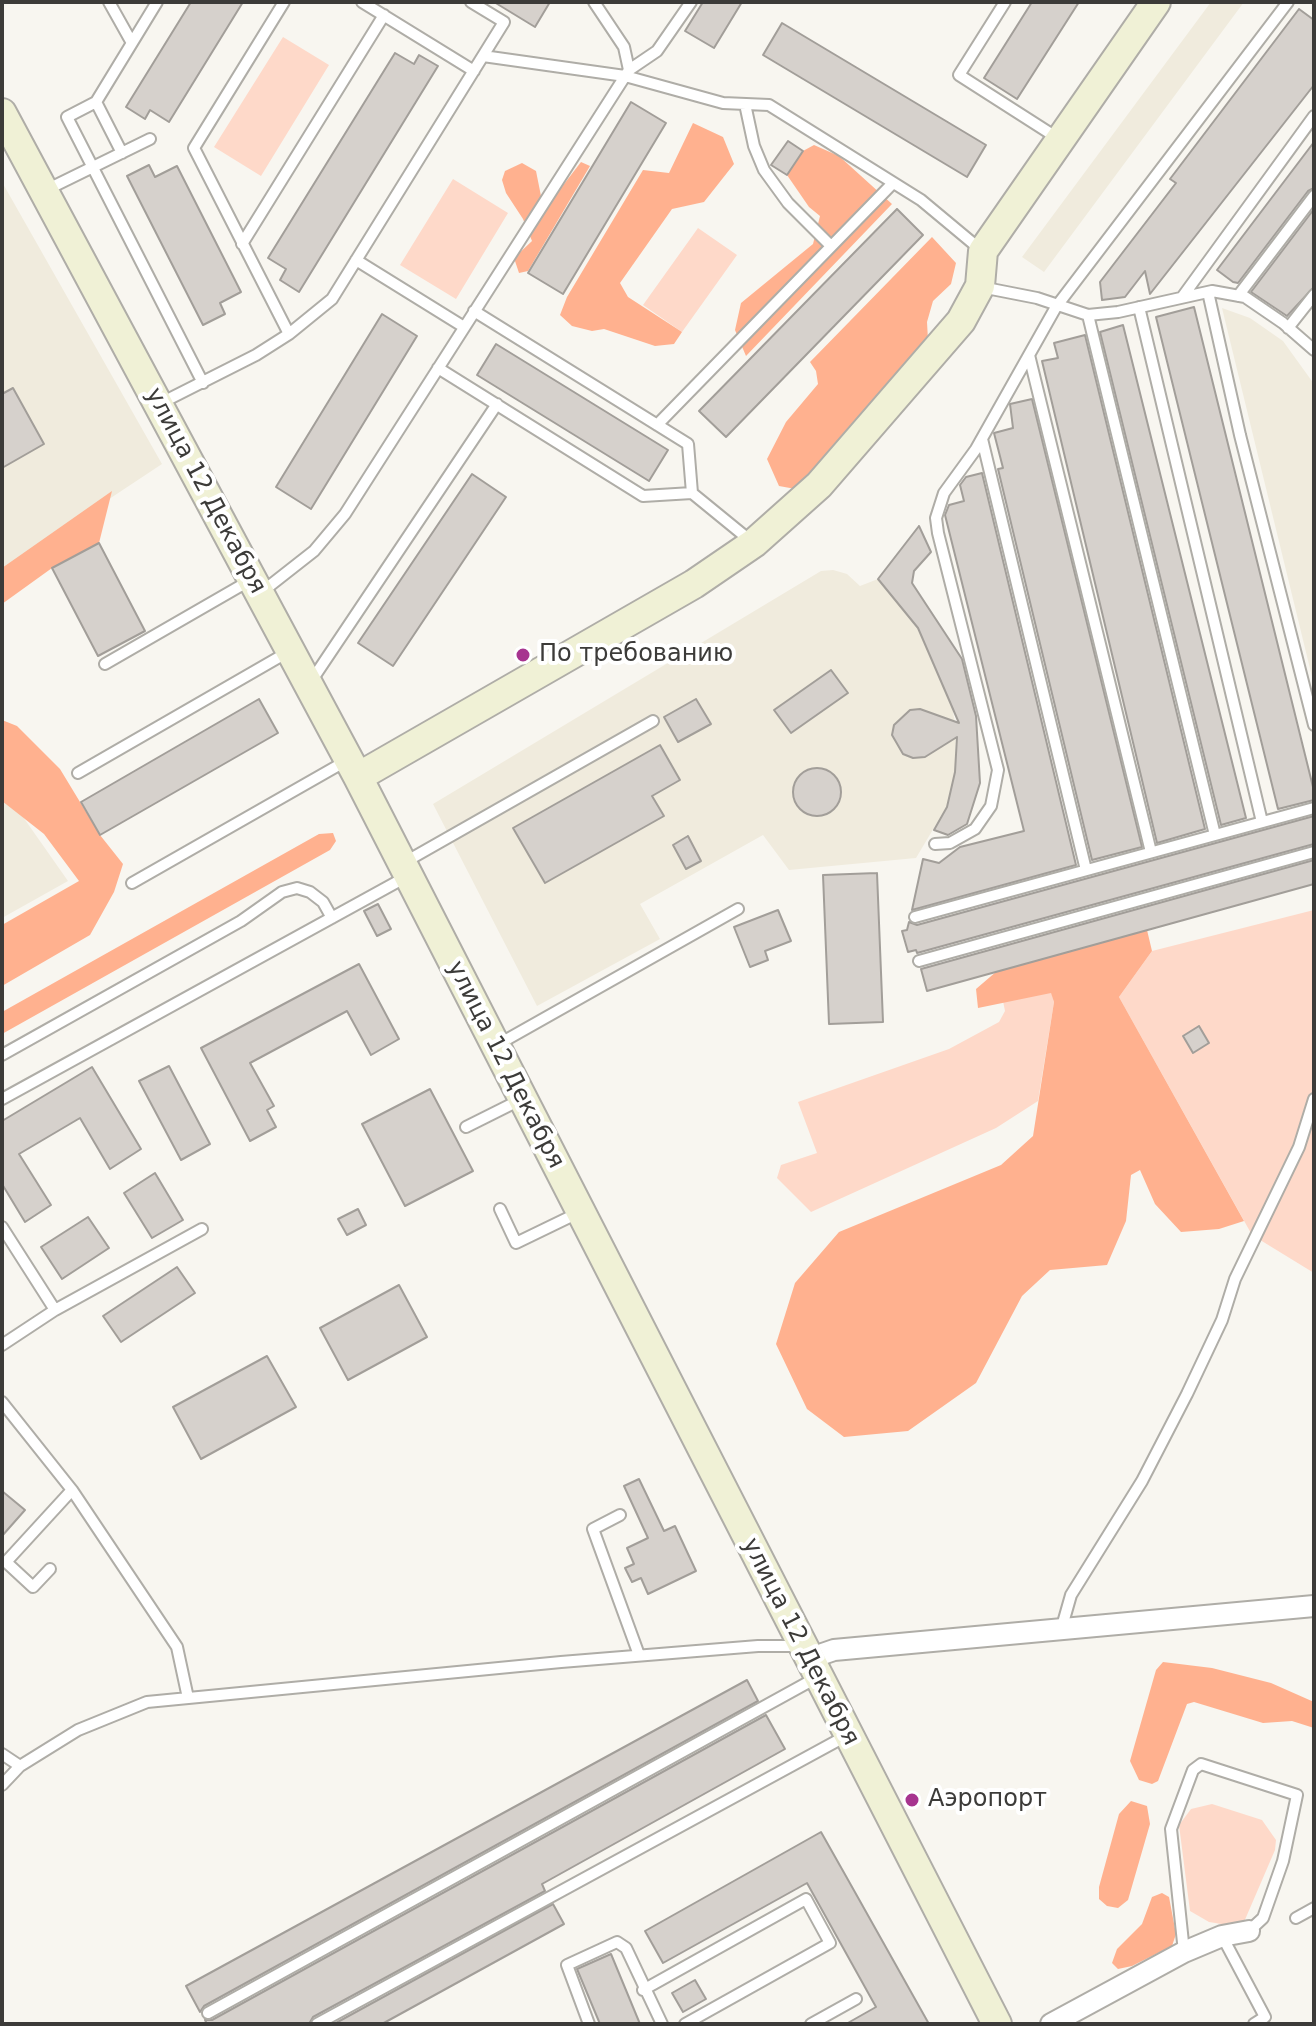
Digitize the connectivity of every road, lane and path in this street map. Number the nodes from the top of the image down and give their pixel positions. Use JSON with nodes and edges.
{"nodes":[{"id":1,"x":109,"y":2,"type":"edge"},
{"id":2,"x":157,"y":2,"type":"edge"},
{"id":3,"x":284,"y":2,"type":"edge"},
{"id":4,"x":362,"y":2,"type":"edge"},
{"id":5,"x":471,"y":2,"type":"edge"},
{"id":6,"x":594,"y":2,"type":"edge"},
{"id":7,"x":691,"y":2,"type":"edge"},
{"id":8,"x":1005,"y":2,"type":"edge"},
{"id":9,"x":1156,"y":2,"type":"edge"},
{"id":10,"x":1288,"y":2,"type":"edge"},
{"id":11,"x":384,"y":15,"type":"junction"},
{"id":12,"x":132,"y":43,"type":"junction"},
{"id":13,"x":483,"y":56,"type":"junction"},
{"id":14,"x":474,"y":71,"type":"junction"},
{"id":15,"x":627,"y":73,"type":"junction"},
{"id":16,"x":96,"y":102,"type":"junction"},
{"id":17,"x":745,"y":104,"type":"junction"},
{"id":18,"x":2,"y":113,"type":"edge"},
{"id":19,"x":1314,"y":116,"type":"edge"},
{"id":20,"x":150,"y":139,"type":"dead end"},
{"id":21,"x":1059,"y":139,"type":"junction"},
{"id":22,"x":122,"y":153,"type":"junction"},
{"id":23,"x":93,"y":168,"type":"junction"},
{"id":24,"x":893,"y":183,"type":"junction"},
{"id":25,"x":44,"y":191,"type":"junction"},
{"id":26,"x":1314,"y":196,"type":"edge"},
{"id":27,"x":242,"y":244,"type":"junction"},
{"id":28,"x":831,"y":246,"type":"junction"},
{"id":29,"x":983,"y":251,"type":"junction"},
{"id":30,"x":356,"y":260,"type":"junction"},
{"id":31,"x":980,"y":286,"type":"junction"},
{"id":32,"x":1208,"y":292,"type":"junction"},
{"id":33,"x":1314,"y":295,"type":"edge"},
{"id":34,"x":1183,"y":296,"type":"junction"},
{"id":35,"x":1238,"y":296,"type":"junction"},
{"id":36,"x":1056,"y":307,"type":"junction"},
{"id":37,"x":1139,"y":307,"type":"junction"},
{"id":38,"x":474,"y":311,"type":"junction"},
{"id":39,"x":1088,"y":315,"type":"junction"},
{"id":40,"x":464,"y":327,"type":"junction"},
{"id":41,"x":1288,"y":328,"type":"junction"},
{"id":42,"x":289,"y":334,"type":"junction"},
{"id":43,"x":1314,"y":350,"type":"edge"},
{"id":44,"x":1029,"y":355,"type":"junction"},
{"id":45,"x":438,"y":368,"type":"junction"},
{"id":46,"x":203,"y":383,"type":"junction"},
{"id":47,"x":159,"y":403,"type":"junction"},
{"id":48,"x":497,"y":404,"type":"junction"},
{"id":49,"x":657,"y":425,"type":"junction"},
{"id":50,"x":982,"y":439,"type":"junction"},
{"id":51,"x":692,"y":493,"type":"junction"},
{"id":52,"x":754,"y":543,"type":"junction"},
{"id":53,"x":256,"y":586,"type":"junction"},
{"id":54,"x":290,"y":651,"type":"junction"},
{"id":55,"x":105,"y":664,"type":"dead end"},
{"id":56,"x":309,"y":685,"type":"junction"},
{"id":57,"x":653,"y":721,"type":"dead end"},
{"id":58,"x":1314,"y":725,"type":"edge"},
{"id":59,"x":353,"y":768,"type":"junction"},
{"id":60,"x":78,"y":773,"type":"dead end"},
{"id":61,"x":1314,"y":808,"type":"edge"},
{"id":62,"x":1262,"y":822,"type":"junction"},
{"id":63,"x":1215,"y":835,"type":"junction"},
{"id":64,"x":935,"y":844,"type":"dead end"},
{"id":65,"x":1151,"y":852,"type":"junction"},
{"id":66,"x":1314,"y":852,"type":"edge"},
{"id":67,"x":405,"y":870,"type":"junction"},
{"id":68,"x":1086,"y":870,"type":"junction"},
{"id":69,"x":132,"y":883,"type":"dead end"},
{"id":70,"x":738,"y":909,"type":"dead end"},
{"id":71,"x":915,"y":917,"type":"dead end"},
{"id":72,"x":332,"y":918,"type":"junction"},
{"id":73,"x":919,"y":961,"type":"dead end"},
{"id":74,"x":495,"y":1046,"type":"junction"},
{"id":75,"x":2,"y":1055,"type":"edge"},
{"id":76,"x":2,"y":1099,"type":"edge"},
{"id":77,"x":522,"y":1099,"type":"junction"},
{"id":78,"x":1314,"y":1099,"type":"edge"},
{"id":79,"x":466,"y":1127,"type":"dead end"},
{"id":80,"x":500,"y":1209,"type":"dead end"},
{"id":81,"x":581,"y":1211,"type":"junction"},
{"id":82,"x":2,"y":1227,"type":"edge"},
{"id":83,"x":202,"y":1229,"type":"dead end"},
{"id":84,"x":55,"y":1310,"type":"junction"},
{"id":85,"x":2,"y":1345,"type":"edge"},
{"id":86,"x":2,"y":1402,"type":"edge"},
{"id":87,"x":72,"y":1490,"type":"junction"},
{"id":88,"x":620,"y":1515,"type":"dead end"},
{"id":89,"x":50,"y":1569,"type":"dead end"},
{"id":90,"x":1314,"y":1606,"type":"edge"},
{"id":91,"x":1061,"y":1630,"type":"junction"},
{"id":92,"x":639,"y":1655,"type":"junction"},
{"id":93,"x":809,"y":1661,"type":"junction"},
{"id":94,"x":188,"y":1698,"type":"junction"},
{"id":95,"x":847,"y":1735,"type":"junction"},
{"id":96,"x":2,"y":1754,"type":"edge"},
{"id":97,"x":20,"y":1766,"type":"junction"},
{"id":98,"x":2,"y":1785,"type":"edge"},
{"id":99,"x":1313,"y":1911,"type":"edge"},
{"id":100,"x":1296,"y":1918,"type":"dead end"},
{"id":101,"x":1249,"y":1931,"type":"joint"},
{"id":102,"x":1222,"y":1936,"type":"junction"},
{"id":103,"x":1184,"y":1952,"type":"junction"},
{"id":104,"x":643,"y":1990,"type":"junction"},
{"id":105,"x":856,"y":1999,"type":"dead end"},
{"id":106,"x":208,"y":2013,"type":"dead end"},
{"id":107,"x":317,"y":2024,"type":"edge"},
{"id":108,"x":589,"y":2024,"type":"edge"},
{"id":109,"x":662,"y":2024,"type":"edge"},
{"id":110,"x":685,"y":2024,"type":"edge"},
{"id":111,"x":811,"y":2024,"type":"edge"},
{"id":112,"x":997,"y":2024,"type":"edge"},
{"id":113,"x":1051,"y":2024,"type":"edge"},
{"id":114,"x":1254,"y":2024,"type":"edge"}],
"edges":[{"from":1,"to":12,"type":"lane"},
{"from":2,"to":12,"type":"lane"},
{"from":3,"to":27,"type":"lane"},
{"from":4,"to":11,"type":"lane"},
{"from":5,"to":13,"type":"lane"},
{"from":6,"to":15,"type":"lane"},
{"from":7,"to":15,"type":"lane"},
{"from":8,"to":21,"type":"lane"},
{"from":9,"to":21,"type":"main road"},
{"from":10,"to":36,"type":"lane"},
{"from":11,"to":14,"type":"lane"},
{"from":11,"to":27,"type":"lane"},
{"from":12,"to":16,"type":"lane"},
{"from":13,"to":14,"type":"lane"},
{"from":13,"to":15,"type":"lane"},
{"from":14,"to":30,"type":"lane"},
{"from":15,"to":17,"type":"lane"},
{"from":15,"to":38,"type":"lane"},
{"from":16,"to":22,"type":"lane"},
{"from":16,"to":23,"type":"lane"},
{"from":17,"to":24,"type":"lane"},
{"from":17,"to":28,"type":"lane"},
{"from":18,"to":25,"type":"main road","name":"улица 12 Декабря"},
{"from":19,"to":34,"type":"lane"},
{"from":20,"to":22,"type":"lane"},
{"from":21,"to":29,"type":"main road"},
{"from":22,"to":23,"type":"lane"},
{"from":23,"to":25,"type":"lane"},
{"from":23,"to":46,"type":"lane"},
{"from":24,"to":28,"type":"lane"},
{"from":24,"to":29,"type":"lane"},
{"from":25,"to":47,"type":"main road","name":"улица 12 Декабря"},
{"from":26,"to":35,"type":"lane"},
{"from":27,"to":42,"type":"lane"},
{"from":28,"to":49,"type":"lane"},
{"from":29,"to":31,"type":"main road"},
{"from":30,"to":40,"type":"lane"},
{"from":30,"to":42,"type":"lane"},
{"from":31,"to":36,"type":"lane"},
{"from":31,"to":52,"type":"main road"},
{"from":32,"to":34,"type":"lane"},
{"from":32,"to":35,"type":"lane"},
{"from":32,"to":58,"type":"lane"},
{"from":33,"to":41,"type":"lane"},
{"from":34,"to":37,"type":"lane"},
{"from":35,"to":41,"type":"lane"},
{"from":36,"to":39,"type":"lane"},
{"from":36,"to":44,"type":"lane"},
{"from":37,"to":39,"type":"lane"},
{"from":37,"to":62,"type":"lane"},
{"from":38,"to":40,"type":"lane"},
{"from":38,"to":49,"type":"lane"},
{"from":39,"to":63,"type":"lane"},
{"from":40,"to":45,"type":"lane"},
{"from":41,"to":43,"type":"lane"},
{"from":42,"to":46,"type":"lane"},
{"from":44,"to":50,"type":"lane"},
{"from":44,"to":65,"type":"lane"},
{"from":45,"to":48,"type":"lane"},
{"from":45,"to":53,"type":"lane"},
{"from":46,"to":47,"type":"lane"},
{"from":47,"to":53,"type":"main road","name":"улица 12 Декабря"},
{"from":48,"to":51,"type":"lane"},
{"from":48,"to":56,"type":"lane"},
{"from":49,"to":51,"type":"lane"},
{"from":50,"to":64,"type":"lane"},
{"from":50,"to":68,"type":"lane"},
{"from":51,"to":52,"type":"lane"},
{"from":52,"to":59,"type":"main road"},
{"from":53,"to":54,"type":"main road","name":"улица 12 Декабря"},
{"from":53,"to":55,"type":"lane"},
{"from":54,"to":56,"type":"main road","name":"улица 12 Декабря"},
{"from":54,"to":60,"type":"lane"},
{"from":56,"to":59,"type":"main road","name":"улица 12 Декабря"},
{"from":57,"to":67,"type":"lane"},
{"from":59,"to":67,"type":"main road","name":"улица 12 Декабря"},
{"from":59,"to":69,"type":"lane"},
{"from":61,"to":62,"type":"lane"},
{"from":62,"to":63,"type":"lane"},
{"from":63,"to":65,"type":"lane"},
{"from":65,"to":68,"type":"lane"},
{"from":66,"to":73,"type":"lane"},
{"from":67,"to":72,"type":"lane"},
{"from":67,"to":74,"type":"main road","name":"улица 12 Декабря"},
{"from":68,"to":71,"type":"lane"},
{"from":70,"to":74,"type":"lane"},
{"from":72,"to":75,"type":"lane"},
{"from":72,"to":76,"type":"lane"},
{"from":74,"to":77,"type":"main road","name":"улица 12 Декабря"},
{"from":77,"to":79,"type":"lane"},
{"from":77,"to":81,"type":"main road","name":"улица 12 Декабря"},
{"from":78,"to":91,"type":"lane"},
{"from":80,"to":81,"type":"lane"},
{"from":81,"to":93,"type":"main road","name":"улица 12 Декабря"},
{"from":82,"to":84,"type":"lane"},
{"from":83,"to":84,"type":"lane"},
{"from":84,"to":85,"type":"lane"},
{"from":86,"to":87,"type":"lane"},
{"from":87,"to":89,"type":"lane"},
{"from":87,"to":94,"type":"lane"},
{"from":88,"to":92,"type":"lane"},
{"from":90,"to":91,"type":"street"},
{"from":91,"to":93,"type":"street"},
{"from":92,"to":93,"type":"lane"},
{"from":92,"to":94,"type":"lane"},
{"from":93,"to":95,"type":"main road","name":"улица 12 Декабря"},
{"from":93,"to":106,"type":"lane"},
{"from":94,"to":97,"type":"lane"},
{"from":95,"to":107,"type":"lane"},
{"from":95,"to":112,"type":"main road","name":"улица 12 Декабря"},
{"from":96,"to":97,"type":"lane"},
{"from":97,"to":98,"type":"lane"},
{"from":99,"to":100,"type":"lane"},
{"from":101,"to":102,"type":"street"},
{"from":101,"to":103,"type":"lane"},
{"from":102,"to":103,"type":"street"},
{"from":102,"to":114,"type":"lane"},
{"from":103,"to":113,"type":"street"},
{"from":104,"to":108,"type":"lane"},
{"from":104,"to":109,"type":"lane"},
{"from":104,"to":110,"type":"lane"},
{"from":105,"to":111,"type":"lane"}]}
